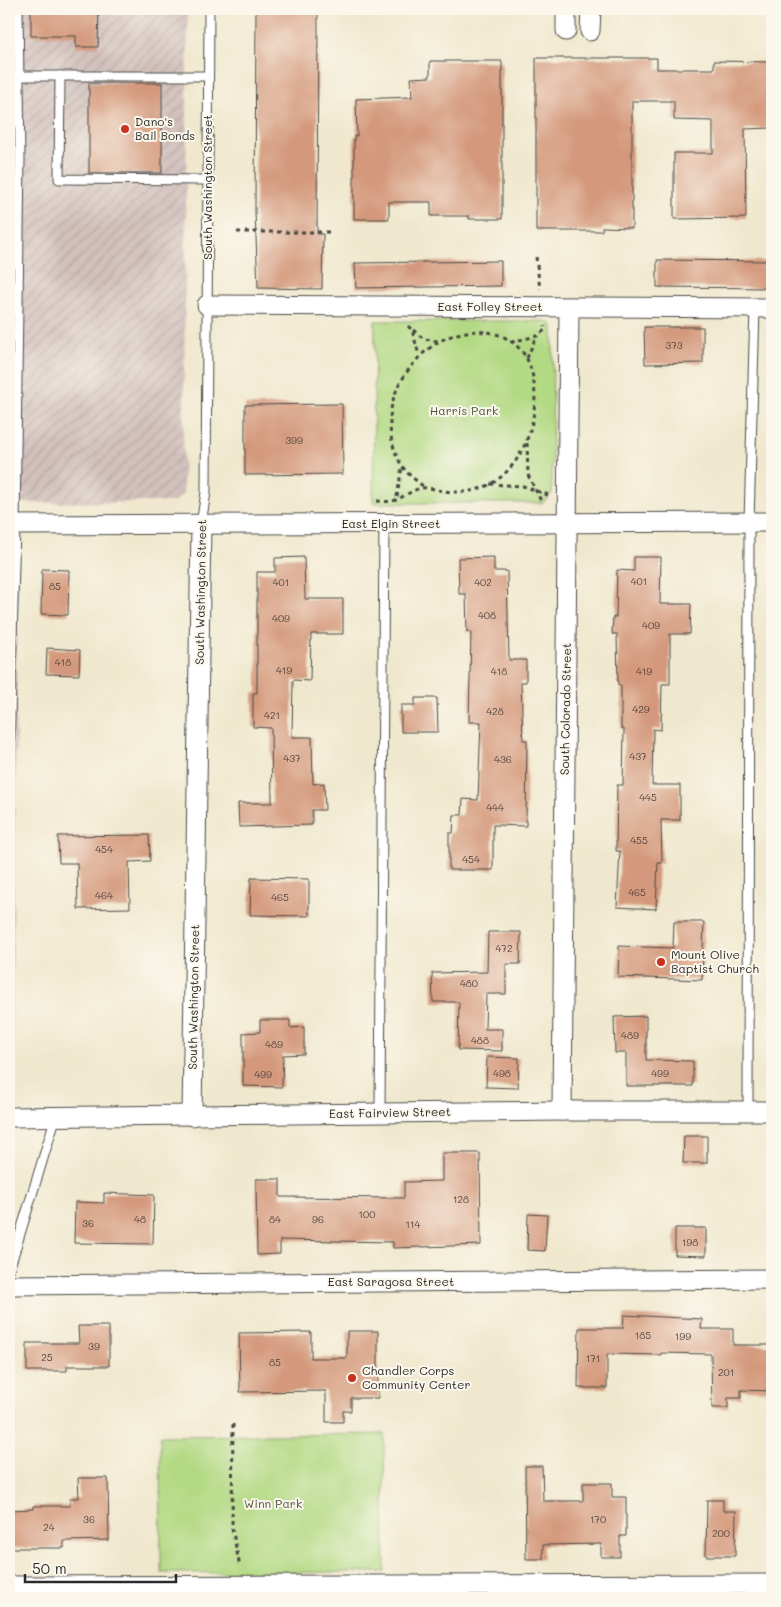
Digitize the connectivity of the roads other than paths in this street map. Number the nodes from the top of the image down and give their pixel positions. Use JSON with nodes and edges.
{"nodes":[{"id":1,"x":209,"y":9,"type":"edge"},
{"id":2,"x":566,"y":9,"type":"edge"},
{"id":3,"x":591,"y":9,"type":"edge"},
{"id":4,"x":18,"y":12,"type":"edge"},
{"id":5,"x":9,"y":16,"type":"edge"},
{"id":6,"x":566,"y":31,"type":"dead end"},
{"id":7,"x":590,"y":31,"type":"dead end"},
{"id":8,"x":18,"y":76,"type":"junction"},
{"id":9,"x":60,"y":76,"type":"junction"},
{"id":10,"x":208,"y":76,"type":"junction"},
{"id":11,"x":9,"y":157,"type":"edge"},
{"id":12,"x":20,"y":158,"type":"junction"},
{"id":13,"x":208,"y":180,"type":"junction"},
{"id":14,"x":207,"y":305,"type":"junction"},
{"id":15,"x":569,"y":308,"type":"junction"},
{"id":16,"x":764,"y":308,"type":"edge"},
{"id":17,"x":750,"y":522,"type":"junction"},
{"id":18,"x":772,"y":522,"type":"edge"},
{"id":19,"x":201,"y":524,"type":"junction"},
{"id":20,"x":384,"y":524,"type":"junction"},
{"id":21,"x":567,"y":524,"type":"junction"},
{"id":22,"x":12,"y":525,"type":"edge"},
{"id":23,"x":9,"y":757,"type":"edge"},
{"id":24,"x":562,"y":1111,"type":"junction"},
{"id":25,"x":748,"y":1111,"type":"junction"},
{"id":26,"x":772,"y":1111,"type":"edge"},
{"id":27,"x":380,"y":1113,"type":"junction"},
{"id":28,"x":56,"y":1116,"type":"junction"},
{"id":29,"x":192,"y":1116,"type":"junction"},
{"id":30,"x":9,"y":1118,"type":"edge"},
{"id":31,"x":9,"y":1270,"type":"edge"},
{"id":32,"x":772,"y":1279,"type":"edge"},
{"id":33,"x":9,"y":1285,"type":"edge"},
{"id":34,"x":772,"y":1584,"type":"edge"},
{"id":35,"x":9,"y":1586,"type":"edge"}],
"edges":[{"from":1,"to":10,"type":"lane","name":"South Washington Street"},
{"from":2,"to":6,"type":"street"},
{"from":3,"to":7,"type":"street"},
{"from":4,"to":5,"type":"lane"},
{"from":4,"to":8,"type":"lane"},
{"from":8,"to":9,"type":"lane"},
{"from":8,"to":12,"type":"lane"},
{"from":9,"to":10,"type":"lane"},
{"from":9,"to":13,"type":"lane"},
{"from":10,"to":13,"type":"lane","name":"South Washington Street"},
{"from":11,"to":12,"type":"lane"},
{"from":12,"to":22,"type":"lane"},
{"from":13,"to":14,"type":"lane","name":"South Washington Street"},
{"from":14,"to":15,"type":"street","name":"East Folley Street"},
{"from":14,"to":19,"type":"lane","name":"South Washington Street"},
{"from":15,"to":16,"type":"street","name":"East Folley Street"},
{"from":15,"to":21,"type":"street","name":"South Colorado Street"},
{"from":16,"to":17,"type":"lane"},
{"from":17,"to":18,"type":"street","name":"East Elgin Street"},
{"from":17,"to":21,"type":"street","name":"East Elgin Street"},
{"from":17,"to":25,"type":"lane"},
{"from":19,"to":20,"type":"street","name":"East Elgin Street"},
{"from":19,"to":22,"type":"street","name":"East Elgin Street"},
{"from":19,"to":29,"type":"street","name":"South Washington Street"},
{"from":20,"to":21,"type":"street","name":"East Elgin Street"},
{"from":20,"to":27,"type":"lane"},
{"from":21,"to":24,"type":"street","name":"South Colorado Street"},
{"from":22,"to":23,"type":"lane"},
{"from":24,"to":25,"type":"street","name":"East Fairview Street"},
{"from":24,"to":27,"type":"street","name":"East Fairview Street"},
{"from":25,"to":26,"type":"street","name":"East Fairview Street"},
{"from":27,"to":29,"type":"street","name":"East Fairview Street"},
{"from":28,"to":29,"type":"street","name":"East Fairview Street"},
{"from":28,"to":30,"type":"street","name":"East Fairview Street"},
{"from":28,"to":31,"type":"lane"},
{"from":32,"to":33,"type":"street","name":"East Saragosa Street"},
{"from":34,"to":35,"type":"street"}]}
